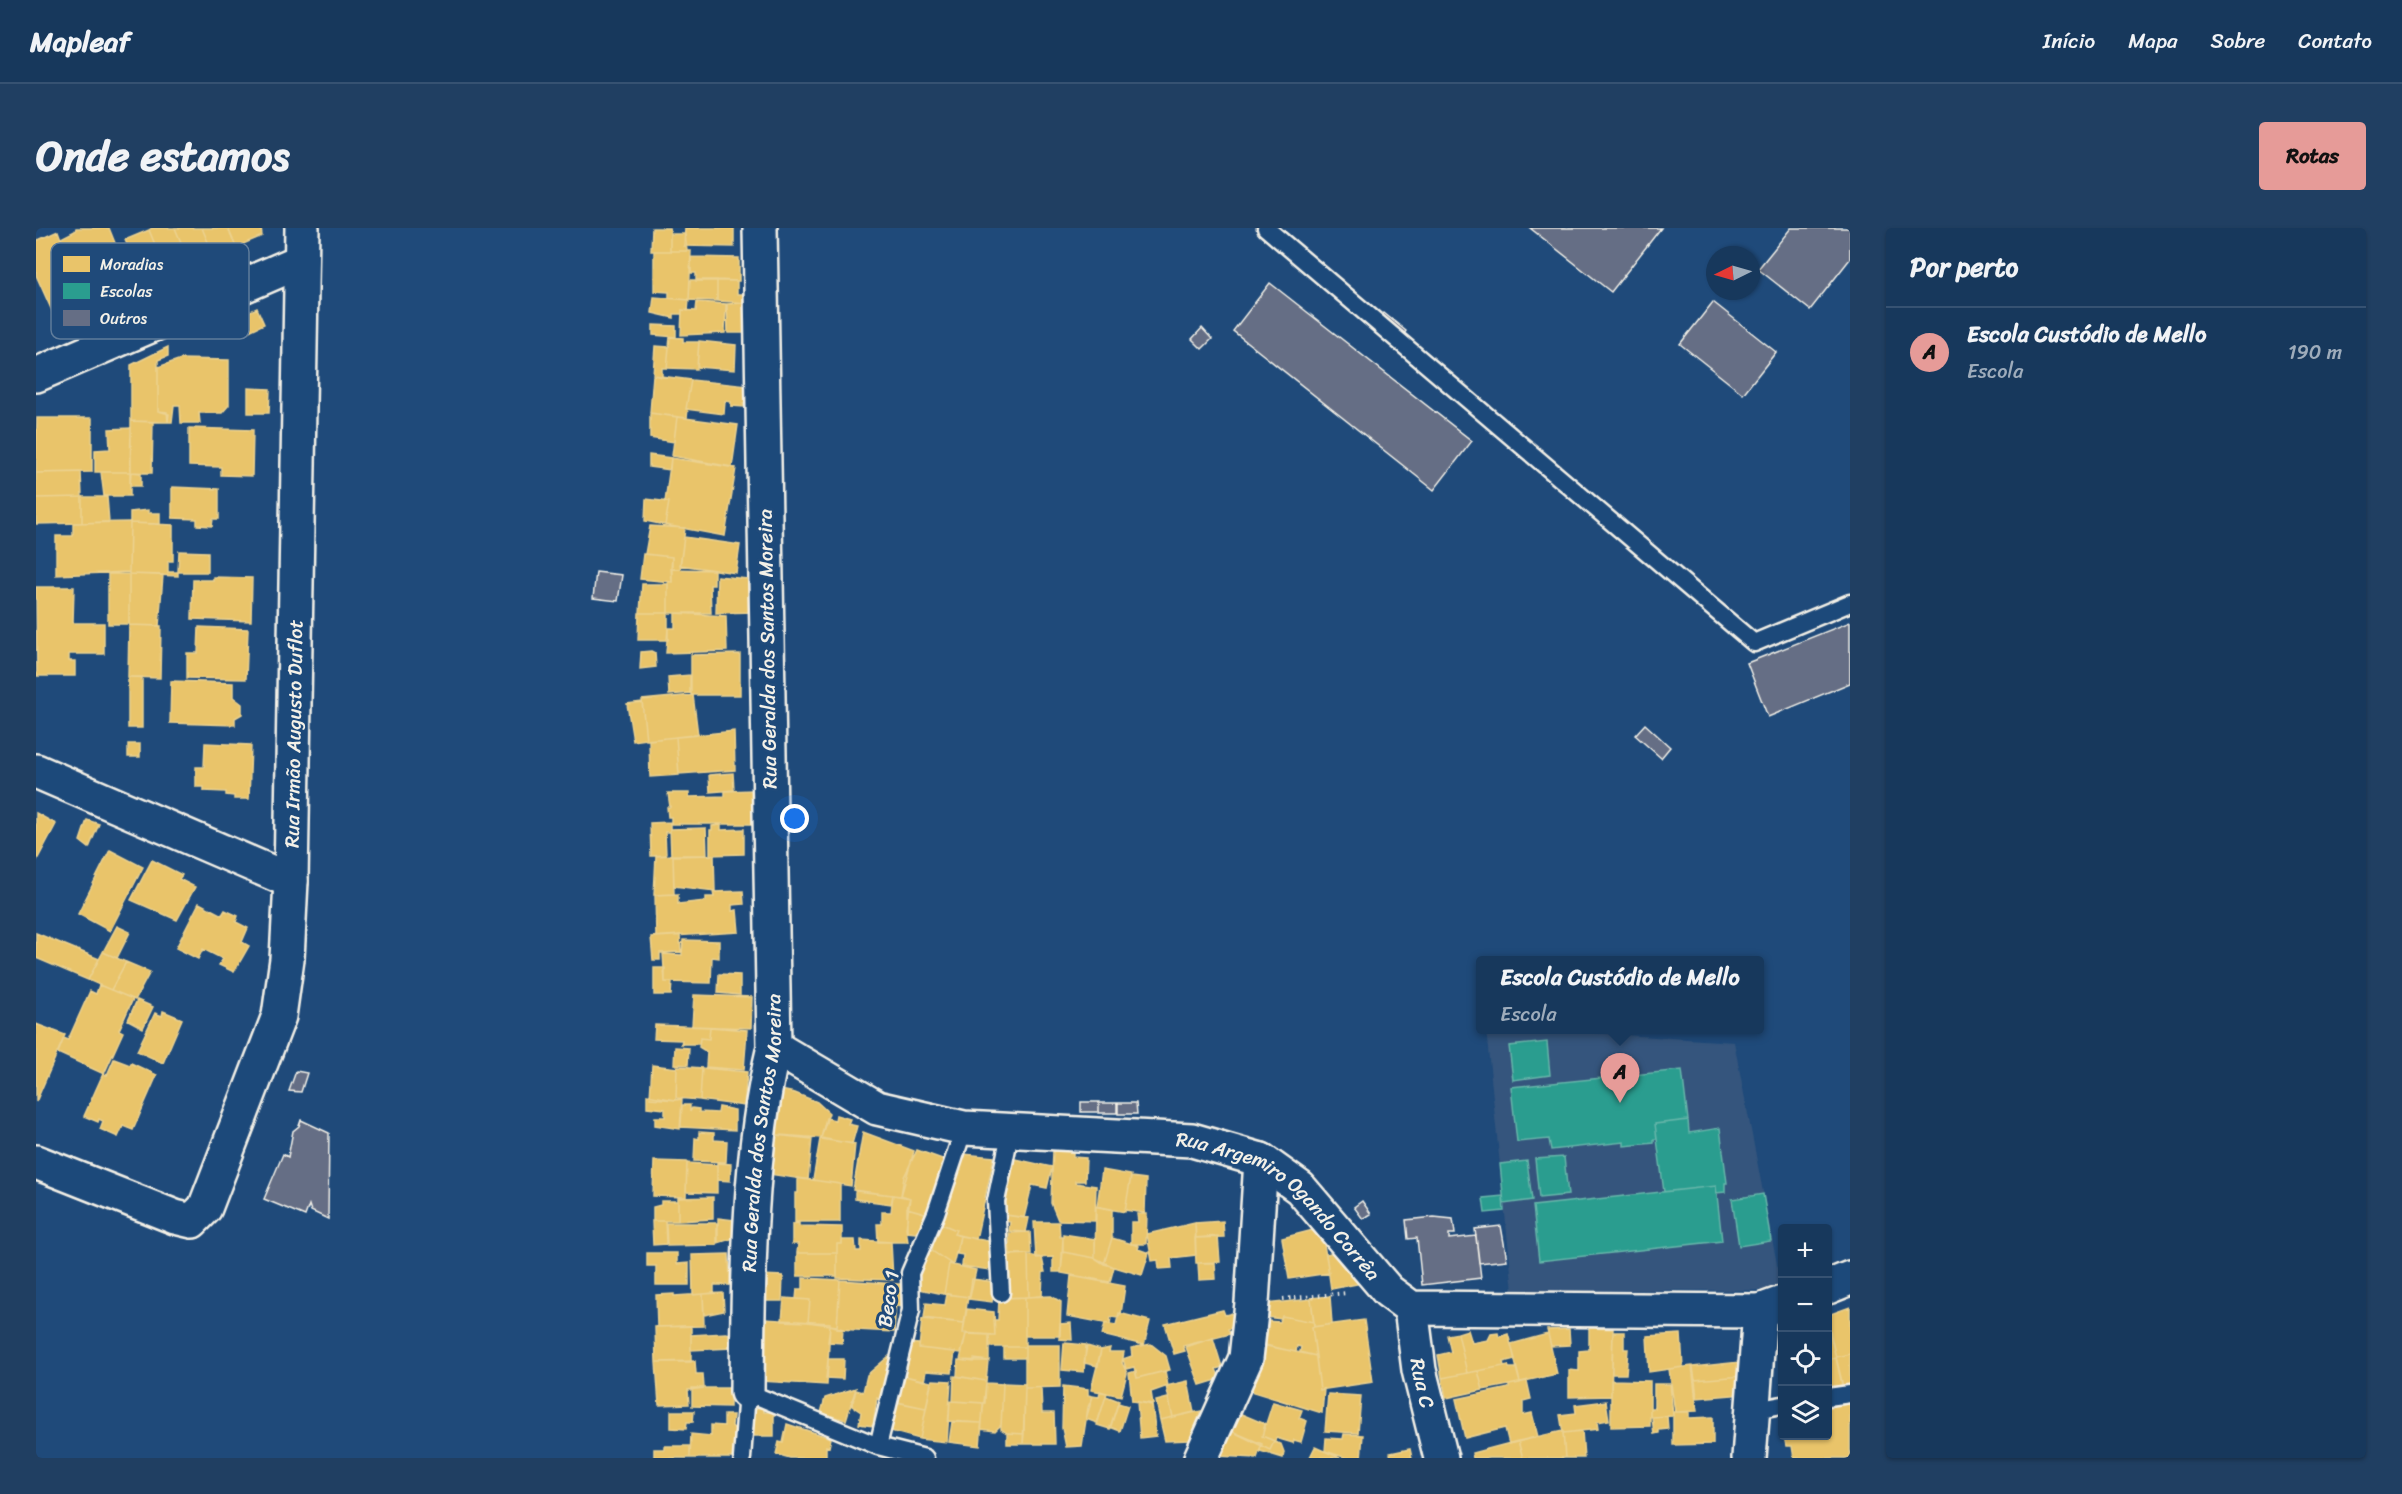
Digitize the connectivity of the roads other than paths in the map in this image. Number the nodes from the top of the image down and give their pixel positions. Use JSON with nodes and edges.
{"nodes":[{"id":1,"x":302,"y":228,"type":"edge"},
{"id":2,"x":760,"y":228,"type":"edge"},
{"id":3,"x":1266,"y":228,"type":"edge"},
{"id":4,"x":302,"y":261,"type":"junction"},
{"id":5,"x":249,"y":284,"type":"edge"},
{"id":6,"x":120,"y":339,"type":"edge"},
{"id":7,"x":36,"y":375,"type":"edge"},
{"id":8,"x":1850,"y":603,"type":"edge"},
{"id":9,"x":36,"y":771,"type":"edge"},
{"id":10,"x":291,"y":881,"type":"junction"},
{"id":11,"x":774,"y":1047,"type":"junction"},
{"id":12,"x":964,"y":1128,"type":"junction"},
{"id":13,"x":1011,"y":1129,"type":"junction"},
{"id":14,"x":1261,"y":1160,"type":"junction"},
{"id":15,"x":36,"y":1162,"type":"edge"},
{"id":16,"x":1850,"y":1278,"type":"edge"},
{"id":17,"x":1832,"y":1285,"type":"edge"},
{"id":18,"x":1001,"y":1293,"type":"dead end"},
{"id":19,"x":1399,"y":1299,"type":"junction"},
{"id":20,"x":1771,"y":1307,"type":"edge"},
{"id":21,"x":747,"y":1392,"type":"junction"},
{"id":22,"x":1850,"y":1394,"type":"edge"},
{"id":23,"x":1832,"y":1396,"type":"edge"},
{"id":24,"x":1769,"y":1408,"type":"edge"},
{"id":25,"x":878,"y":1446,"type":"junction"},
{"id":26,"x":742,"y":1458,"type":"edge"},
{"id":27,"x":925,"y":1458,"type":"edge"},
{"id":28,"x":1201,"y":1458,"type":"edge"},
{"id":29,"x":1442,"y":1458,"type":"edge"},
{"id":30,"x":1749,"y":1458,"type":"edge"}],
"edges":[{"from":1,"to":4,"type":"street","name":"Rua Irmão Augusto Duflot"},
{"from":2,"to":11,"type":"street","name":"Rua Geralda dos Santos Moreira"},
{"from":3,"to":8,"type":"lane"},
{"from":4,"to":5,"type":"street"},
{"from":4,"to":10,"type":"street","name":"Rua Irmão Augusto Duflot"},
{"from":6,"to":7,"type":"street"},
{"from":9,"to":10,"type":"street"},
{"from":10,"to":15,"type":"street","name":"Rua Irmão Augusto Duflot"},
{"from":11,"to":12,"type":"street","name":"Rua Argemiro Ogando Corrêa"},
{"from":11,"to":21,"type":"street","name":"Rua Geralda dos Santos Moreira"},
{"from":12,"to":13,"type":"street","name":"Rua Argemiro Ogando Corrêa"},
{"from":12,"to":25,"type":"lane","name":"Beco 1"},
{"from":13,"to":14,"type":"street","name":"Rua Argemiro Ogando Corrêa"},
{"from":13,"to":18,"type":"lane"},
{"from":14,"to":19,"type":"street","name":"Rua Argemiro Ogando Corrêa"},
{"from":14,"to":28,"type":"street"},
{"from":16,"to":17,"type":"street"},
{"from":19,"to":20,"type":"street"},
{"from":19,"to":29,"type":"street","name":"Rua C"},
{"from":20,"to":24,"type":"street"},
{"from":21,"to":25,"type":"lane"},
{"from":21,"to":26,"type":"lane"},
{"from":22,"to":23,"type":"lane"},
{"from":24,"to":30,"type":"street"},
{"from":25,"to":27,"type":"lane"}]}
